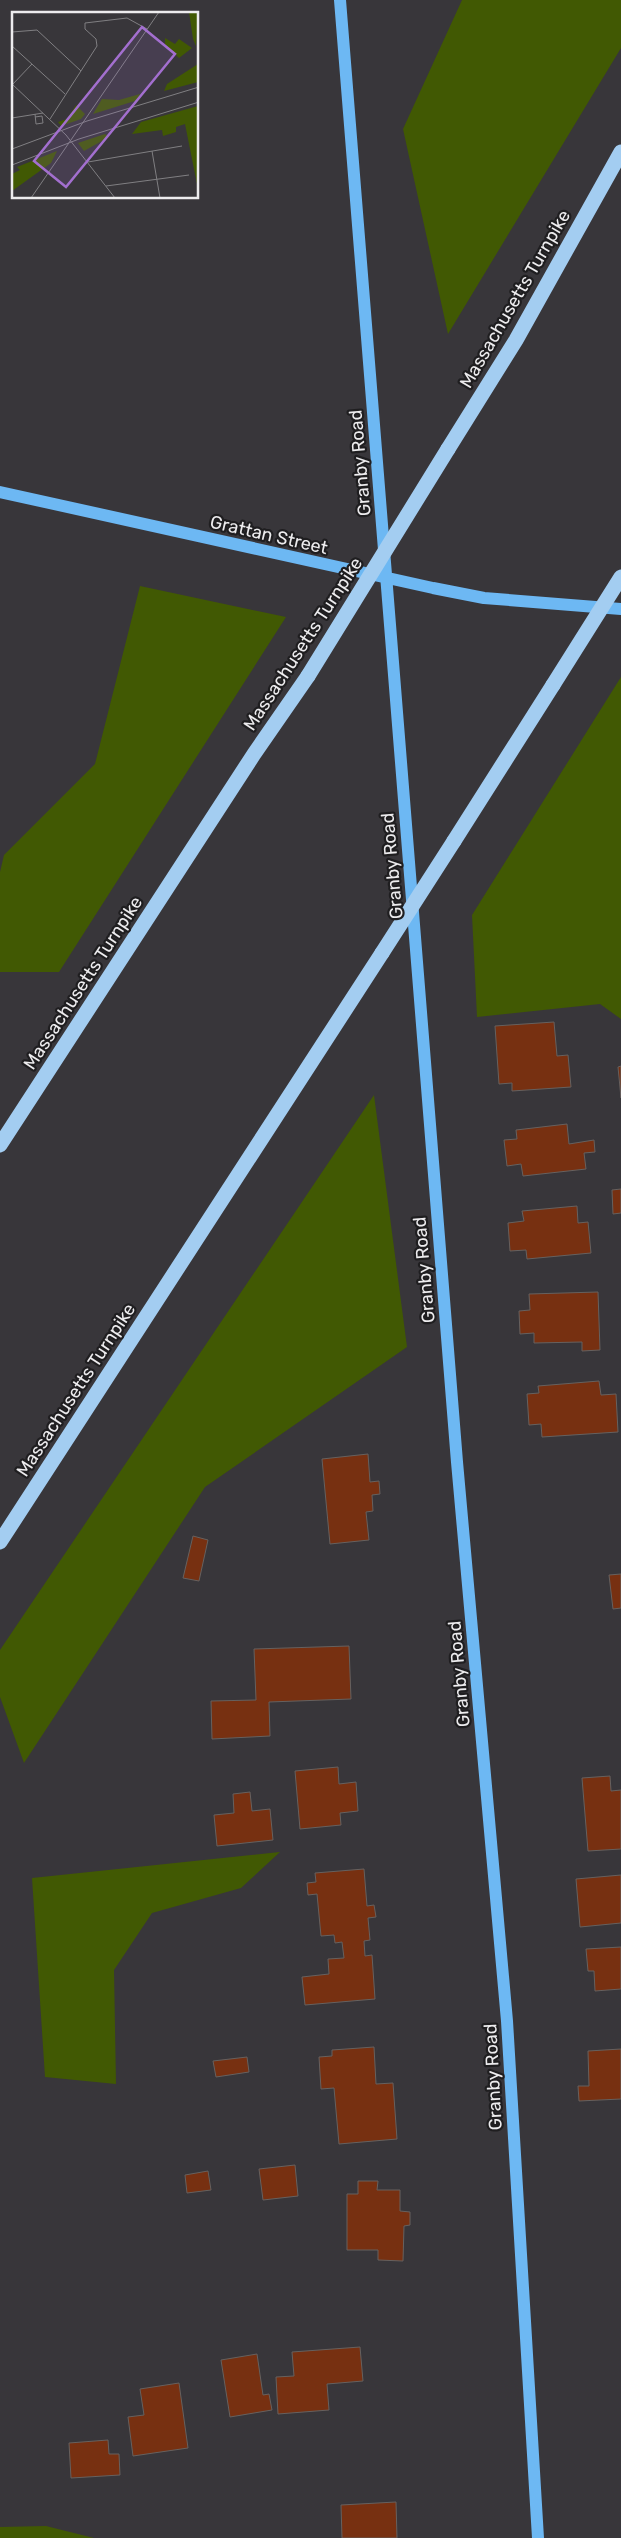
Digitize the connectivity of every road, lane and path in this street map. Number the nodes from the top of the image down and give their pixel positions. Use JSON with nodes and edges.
{"nodes":[{"id":1,"x":340,"y":0,"type":"edge"},
{"id":2,"x":621,"y":152,"type":"edge"},
{"id":3,"x":0,"y":492,"type":"edge"},
{"id":4,"x":621,"y":577,"type":"edge"},
{"id":5,"x":387,"y":580,"type":"junction"},
{"id":6,"x":621,"y":609,"type":"edge"},
{"id":7,"x":0,"y":1145,"type":"edge"},
{"id":8,"x":0,"y":1542,"type":"edge"},
{"id":9,"x":538,"y":2538,"type":"edge"}],
"edges":[{"from":1,"to":5,"type":"main road","name":"Granby Road"},
{"from":2,"to":7,"type":"highway","name":"Massachusetts Turnpike","bridge":true},
{"from":3,"to":5,"type":"main road","name":"Grattan Street"},
{"from":4,"to":8,"type":"highway","name":"Massachusetts Turnpike","bridge":true},
{"from":5,"to":6,"type":"main road","name":"Grattan Street"},
{"from":5,"to":9,"type":"main road","name":"Granby Road"}]}
